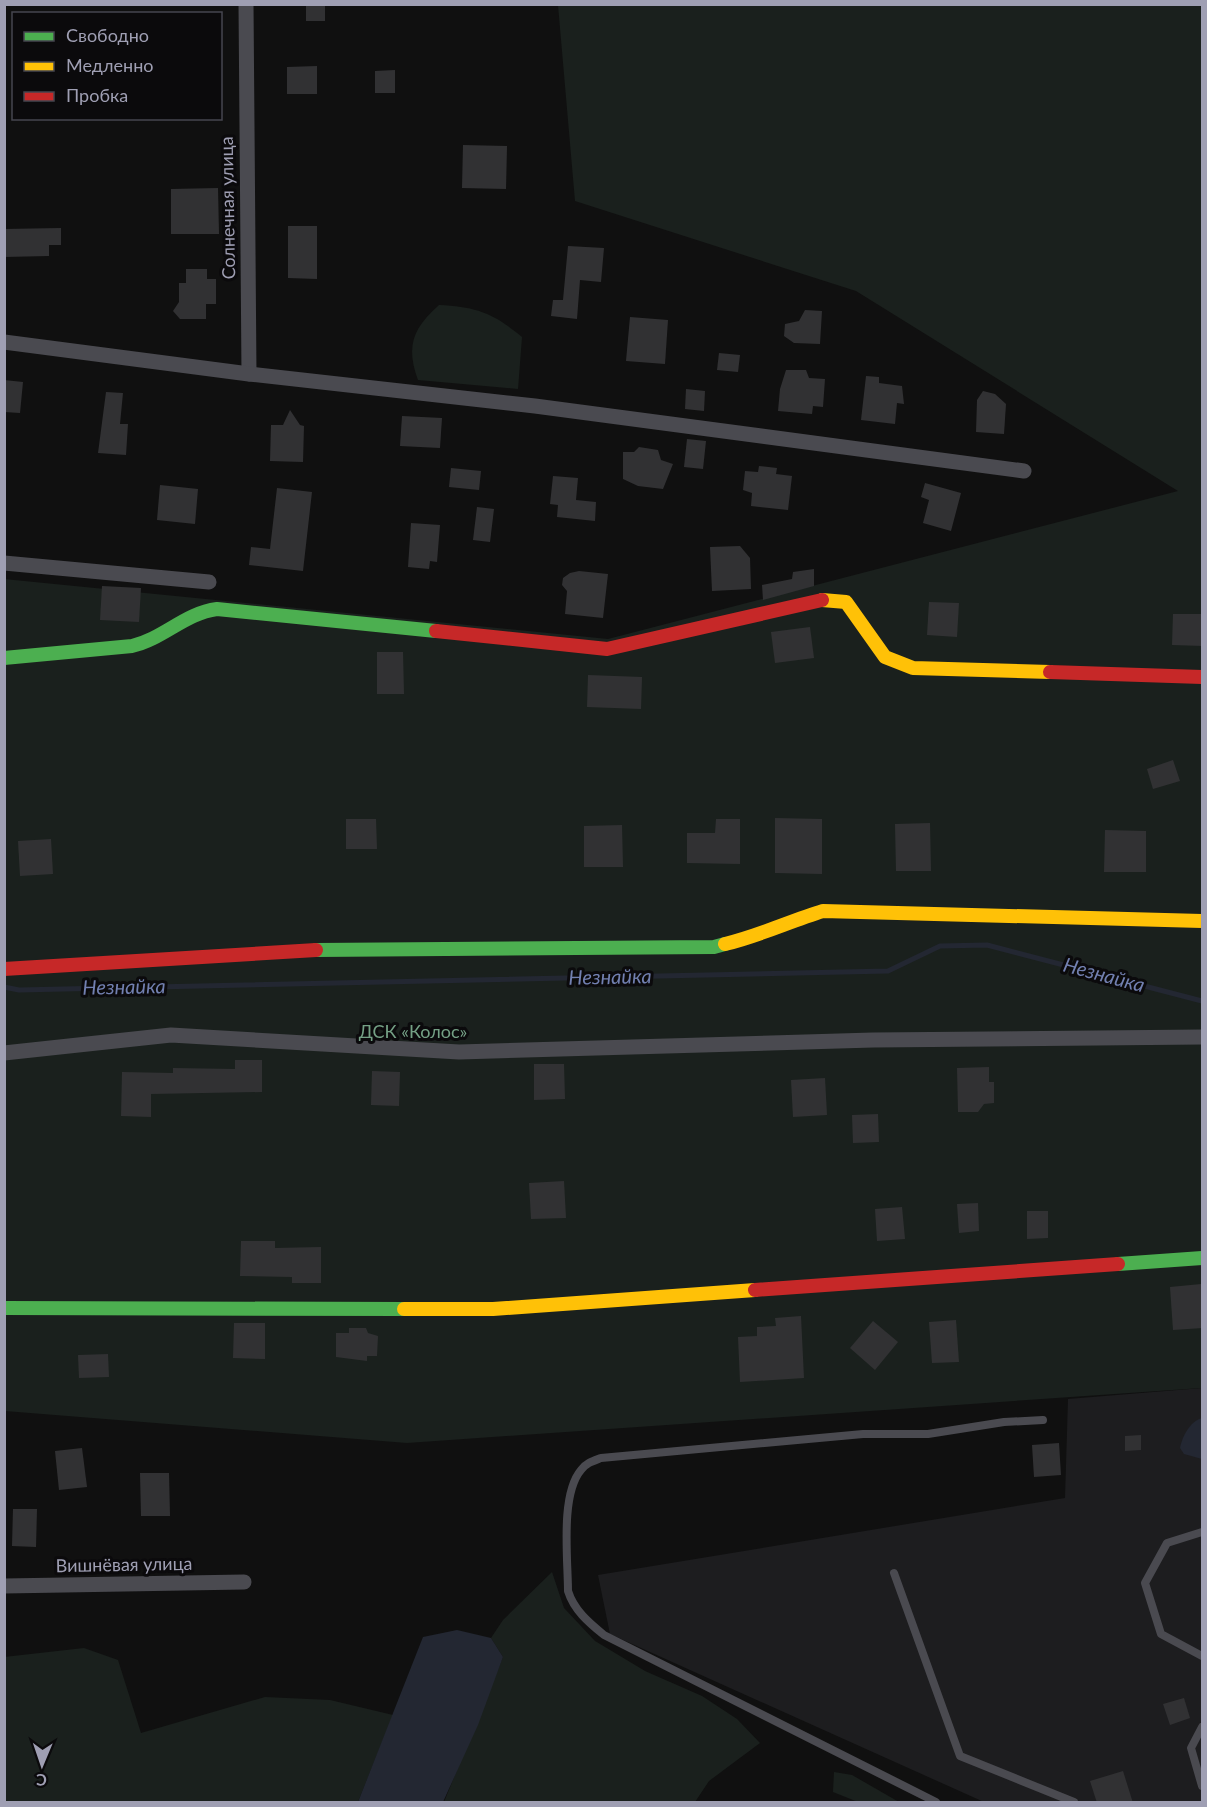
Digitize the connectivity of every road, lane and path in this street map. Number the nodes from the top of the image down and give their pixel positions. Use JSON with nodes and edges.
{"nodes":[{"id":1,"x":246,"y":4,"type":"edge"},
{"id":2,"x":4,"y":342,"type":"edge"},
{"id":3,"x":249,"y":374,"type":"junction"},
{"id":4,"x":1024,"y":471,"type":"dead end"},
{"id":5,"x":4,"y":562,"type":"edge"},
{"id":6,"x":209,"y":582,"type":"dead end"},
{"id":7,"x":4,"y":658,"type":"edge"},
{"id":8,"x":1203,"y":677,"type":"edge"},
{"id":9,"x":1203,"y":921,"type":"edge"},
{"id":10,"x":4,"y":969,"type":"edge"},
{"id":11,"x":1203,"y":1037,"type":"edge"},
{"id":12,"x":4,"y":1053,"type":"edge"},
{"id":13,"x":1203,"y":1258,"type":"edge"},
{"id":14,"x":4,"y":1308,"type":"edge"},
{"id":15,"x":1042,"y":1420,"type":"dead end"},
{"id":16,"x":1203,"y":1532,"type":"edge"},
{"id":17,"x":894,"y":1573,"type":"dead end"},
{"id":18,"x":244,"y":1582,"type":"dead end"},
{"id":19,"x":4,"y":1586,"type":"edge"},
{"id":20,"x":1203,"y":1656,"type":"edge"},
{"id":21,"x":1203,"y":1727,"type":"edge"},
{"id":22,"x":1203,"y":1786,"type":"edge"},
{"id":23,"x":936,"y":1803,"type":"edge"},
{"id":24,"x":1074,"y":1803,"type":"edge"}],
"edges":[{"from":1,"to":3,"type":"street","name":"Солнечная улица"},
{"from":2,"to":3,"type":"street"},
{"from":3,"to":4,"type":"street"},
{"from":5,"to":6,"type":"street"},
{"from":7,"to":8,"type":"street"},
{"from":9,"to":10,"type":"street"},
{"from":11,"to":12,"type":"street"},
{"from":13,"to":14,"type":"street"},
{"from":15,"to":23,"type":"lane"},
{"from":16,"to":20,"type":"lane"},
{"from":17,"to":24,"type":"lane"},
{"from":18,"to":19,"type":"street","name":"Вишнёвая улица"},
{"from":21,"to":22,"type":"lane"}]}
